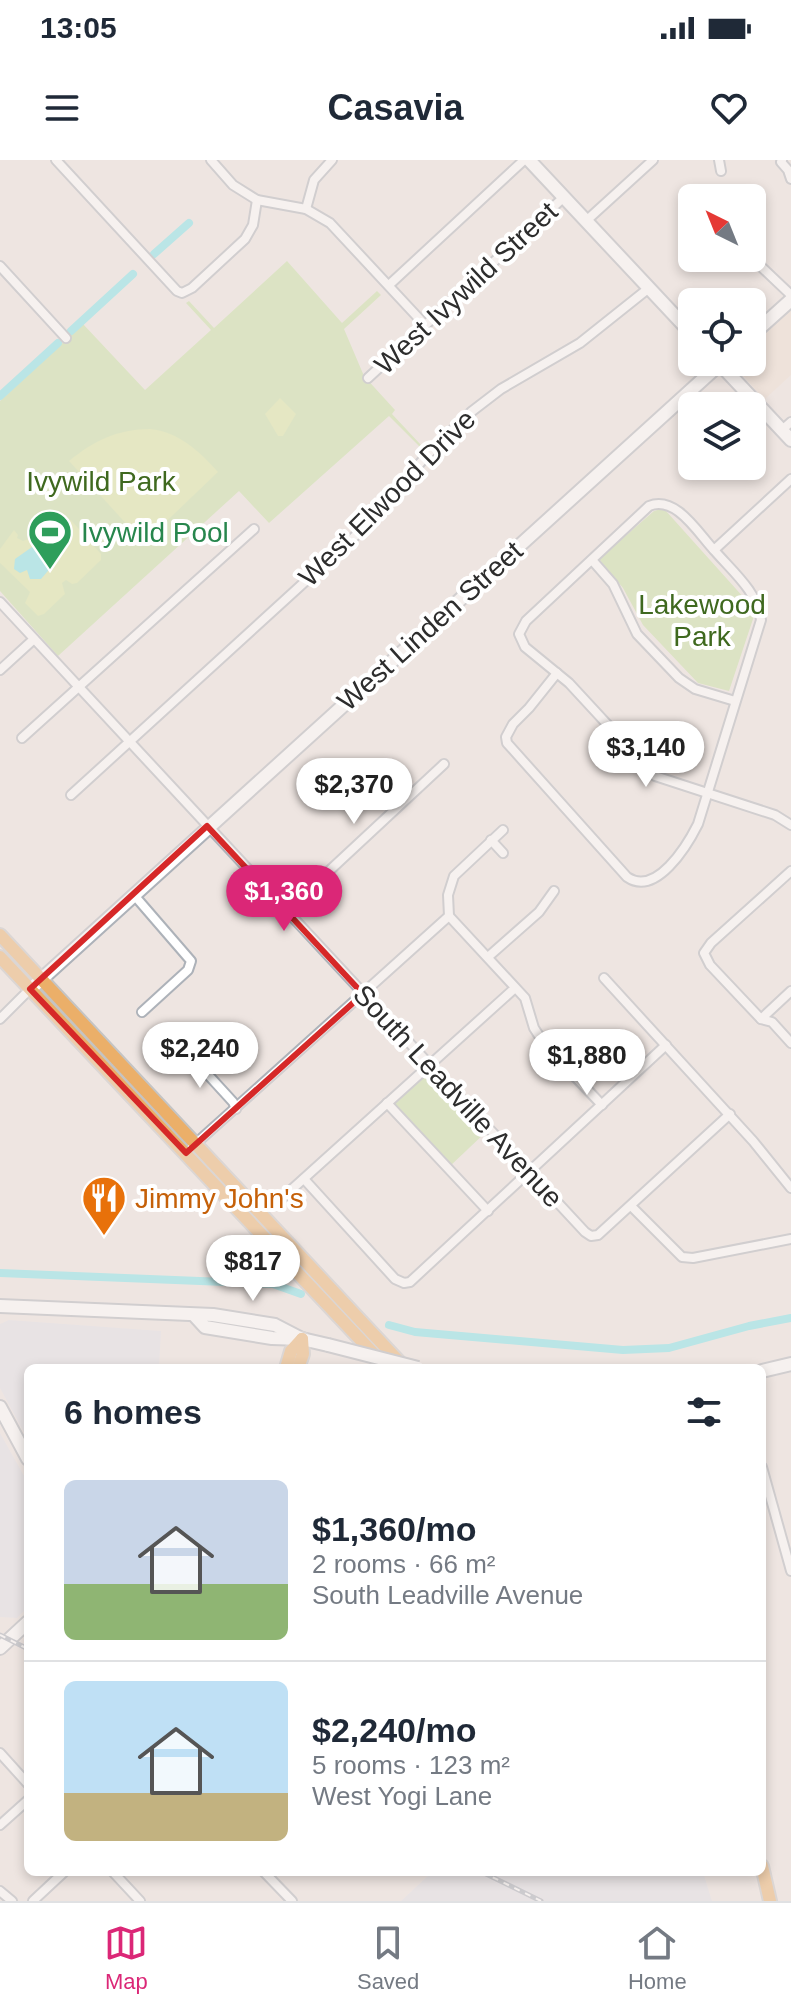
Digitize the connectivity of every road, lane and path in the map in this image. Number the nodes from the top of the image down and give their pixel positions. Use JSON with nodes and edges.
{"nodes":[{"id":1,"x":56,"y":160,"type":"edge"},
{"id":2,"x":211,"y":160,"type":"edge"},
{"id":3,"x":332,"y":160,"type":"edge"},
{"id":4,"x":527,"y":160,"type":"edge"},
{"id":5,"x":653,"y":160,"type":"edge"},
{"id":6,"x":719,"y":160,"type":"edge"},
{"id":7,"x":782,"y":161,"type":"edge"},
{"id":8,"x":721,"y":171,"type":"dead end"},
{"id":9,"x":791,"y":179,"type":"edge"},
{"id":10,"x":564,"y":197,"type":"junction"},
{"id":11,"x":257,"y":200,"type":"junction"},
{"id":12,"x":306,"y":209,"type":"junction"},
{"id":13,"x":586,"y":221,"type":"junction"},
{"id":14,"x":0,"y":266,"type":"edge"},
{"id":15,"x":766,"y":272,"type":"edge"},
{"id":16,"x":389,"y":285,"type":"junction"},
{"id":17,"x":649,"y":288,"type":"junction"},
{"id":18,"x":791,"y":298,"type":"edge"},
{"id":19,"x":678,"y":319,"type":"edge"},
{"id":20,"x":766,"y":322,"type":"edge"},
{"id":21,"x":425,"y":325,"type":"junction"},
{"id":22,"x":66,"y":338,"type":"dead end"},
{"id":23,"x":706,"y":376,"type":"edge"},
{"id":24,"x":733,"y":376,"type":"edge"},
{"id":25,"x":368,"y":378,"type":"dead end"},
{"id":26,"x":788,"y":431,"type":"edge"},
{"id":27,"x":791,"y":479,"type":"edge"},
{"id":28,"x":254,"y":529,"type":"dead end"},
{"id":29,"x":714,"y":550,"type":"junction"},
{"id":30,"x":592,"y":560,"type":"junction"},
{"id":31,"x":0,"y":602,"type":"edge"},
{"id":32,"x":34,"y":639,"type":"junction"},
{"id":33,"x":0,"y":670,"type":"edge"},
{"id":34,"x":557,"y":673,"type":"junction"},
{"id":35,"x":79,"y":687,"type":"junction"},
{"id":36,"x":735,"y":701,"type":"junction"},
{"id":37,"x":22,"y":738,"type":"dead end"},
{"id":38,"x":130,"y":742,"type":"junction"},
{"id":39,"x":444,"y":764,"type":"dead end"},
{"id":40,"x":707,"y":794,"type":"junction"},
{"id":41,"x":71,"y":795,"type":"dead end"},
{"id":42,"x":791,"y":825,"type":"edge"},
{"id":43,"x":207,"y":826,"type":"junction"},
{"id":44,"x":503,"y":830,"type":"dead end"},
{"id":45,"x":491,"y":840,"type":"junction"},
{"id":46,"x":503,"y":853,"type":"dead end"},
{"id":47,"x":791,"y":871,"type":"edge"},
{"id":48,"x":554,"y":891,"type":"dead end"},
{"id":49,"x":134,"y":895,"type":"junction"},
{"id":50,"x":286,"y":911,"type":"junction"},
{"id":51,"x":449,"y":916,"type":"junction"},
{"id":52,"x":0,"y":935,"type":"edge"},
{"id":53,"x":0,"y":957,"type":"edge"},
{"id":54,"x":488,"y":957,"type":"junction"},
{"id":55,"x":604,"y":978,"type":"dead end"},
{"id":56,"x":41,"y":979,"type":"junction"},
{"id":57,"x":515,"y":988,"type":"junction"},
{"id":58,"x":30,"y":989,"type":"junction"},
{"id":59,"x":791,"y":991,"type":"edge"},
{"id":60,"x":363,"y":994,"type":"junction"},
{"id":61,"x":142,"y":1012,"type":"dead end"},
{"id":62,"x":0,"y":1019,"type":"edge"},
{"id":63,"x":761,"y":1019,"type":"junction"},
{"id":64,"x":239,"y":1036,"type":"dead end"},
{"id":65,"x":791,"y":1043,"type":"edge"},
{"id":66,"x":666,"y":1045,"type":"junction"},
{"id":67,"x":190,"y":1055,"type":"dead end"},
{"id":68,"x":429,"y":1065,"type":"junction"},
{"id":69,"x":203,"y":1070,"type":"junction"},
{"id":70,"x":387,"y":1103,"type":"junction"},
{"id":71,"x":602,"y":1105,"type":"junction"},
{"id":72,"x":236,"y":1109,"type":"junction"},
{"id":73,"x":730,"y":1114,"type":"junction"},
{"id":74,"x":191,"y":1149,"type":"junction"},
{"id":75,"x":529,"y":1172,"type":"junction"},
{"id":76,"x":304,"y":1179,"type":"junction"},
{"id":77,"x":791,"y":1188,"type":"edge"},
{"id":78,"x":280,"y":1200,"type":"dead end"},
{"id":79,"x":631,"y":1206,"type":"junction"},
{"id":80,"x":488,"y":1211,"type":"junction"},
{"id":81,"x":791,"y":1239,"type":"edge"},
{"id":82,"x":0,"y":1306,"type":"edge"},
{"id":83,"x":351,"y":1330,"type":"junction"},
{"id":84,"x":302,"y":1339,"type":"junction"},
{"id":85,"x":287,"y":1364,"type":"edge"},
{"id":86,"x":299,"y":1364,"type":"edge"},
{"id":87,"x":376,"y":1364,"type":"edge"},
{"id":88,"x":383,"y":1364,"type":"edge"},
{"id":89,"x":401,"y":1364,"type":"edge"},
{"id":90,"x":402,"y":1364,"type":"edge"},
{"id":91,"x":791,"y":1364,"type":"edge"},
{"id":92,"x":766,"y":1370,"type":"edge"},
{"id":93,"x":0,"y":1407,"type":"edge"},
{"id":94,"x":24,"y":1452,"type":"edge"},
{"id":95,"x":766,"y":1481,"type":"edge"},
{"id":96,"x":791,"y":1571,"type":"edge"},
{"id":97,"x":24,"y":1626,"type":"edge"},
{"id":98,"x":0,"y":1648,"type":"edge"},
{"id":99,"x":0,"y":1753,"type":"edge"},
{"id":100,"x":24,"y":1780,"type":"edge"},
{"id":101,"x":24,"y":1804,"type":"edge"},
{"id":102,"x":0,"y":1825,"type":"edge"},
{"id":103,"x":60,"y":1876,"type":"edge"},
{"id":104,"x":117,"y":1876,"type":"edge"},
{"id":105,"x":268,"y":1876,"type":"edge"},
{"id":106,"x":761,"y":1878,"type":"edge"},
{"id":107,"x":0,"y":1891,"type":"edge"},
{"id":108,"x":12,"y":1901,"type":"edge"},
{"id":109,"x":33,"y":1901,"type":"edge"},
{"id":110,"x":140,"y":1901,"type":"edge"},
{"id":111,"x":292,"y":1901,"type":"edge"},
{"id":112,"x":770,"y":1901,"type":"edge"}],
"edges":[{"from":1,"to":11,"type":"street"},
{"from":2,"to":11,"type":"street"},
{"from":3,"to":12,"type":"street"},
{"from":4,"to":10,"type":"street"},
{"from":4,"to":16,"type":"street"},
{"from":5,"to":13,"type":"street"},
{"from":6,"to":8,"type":"street"},
{"from":7,"to":9,"type":"street"},
{"from":10,"to":13,"type":"street"},
{"from":10,"to":21,"type":"street","name":"West Ivywild Street"},
{"from":11,"to":12,"type":"street"},
{"from":12,"to":16,"type":"street"},
{"from":13,"to":17,"type":"street"},
{"from":14,"to":22,"type":"street"},
{"from":15,"to":18,"type":"street"},
{"from":16,"to":21,"type":"street"},
{"from":17,"to":19,"type":"street"},
{"from":17,"to":38,"type":"street","name":"West Elwood Drive"},
{"from":18,"to":20,"type":"street"},
{"from":21,"to":25,"type":"street","name":"West Ivywild Street"},
{"from":23,"to":43,"type":"street","name":"West Linden Street"},
{"from":24,"to":26,"type":"street"},
{"from":27,"to":29,"type":"street"},
{"from":28,"to":35,"type":"street"},
{"from":29,"to":30,"type":"street"},
{"from":29,"to":36,"type":"street"},
{"from":30,"to":34,"type":"street"},
{"from":30,"to":36,"type":"street"},
{"from":31,"to":32,"type":"street","name":"South Leadville Avenue"},
{"from":32,"to":33,"type":"street"},
{"from":32,"to":35,"type":"street","name":"South Leadville Avenue"},
{"from":34,"to":40,"type":"street"},
{"from":34,"to":40,"type":"street"},
{"from":35,"to":37,"type":"street"},
{"from":35,"to":38,"type":"street","name":"South Leadville Avenue"},
{"from":36,"to":40,"type":"street"},
{"from":38,"to":41,"type":"street","name":"West Elwood Drive"},
{"from":38,"to":43,"type":"street","name":"South Leadville Avenue"},
{"from":39,"to":50,"type":"street"},
{"from":40,"to":42,"type":"street"},
{"from":43,"to":49,"type":"street","name":"West Linden Street"},
{"from":43,"to":50,"type":"street","name":"South Leadville Avenue"},
{"from":44,"to":45,"type":"street"},
{"from":45,"to":46,"type":"street"},
{"from":45,"to":51,"type":"street"},
{"from":47,"to":63,"type":"street"},
{"from":48,"to":54,"type":"street"},
{"from":49,"to":56,"type":"street","name":"West Linden Street"},
{"from":49,"to":61,"type":"street"},
{"from":50,"to":60,"type":"street","name":"South Leadville Avenue"},
{"from":51,"to":54,"type":"street"},
{"from":51,"to":60,"type":"street"},
{"from":52,"to":56,"type":"main road"},
{"from":53,"to":58,"type":"main road"},
{"from":54,"to":57,"type":"street"},
{"from":55,"to":66,"type":"street"},
{"from":56,"to":58,"type":"street","name":"West Linden Street"},
{"from":56,"to":74,"type":"main road"},
{"from":57,"to":68,"type":"street"},
{"from":57,"to":71,"type":"street"},
{"from":58,"to":62,"type":"street","name":"West Linden Street"},
{"from":58,"to":74,"type":"main road"},
{"from":59,"to":63,"type":"street"},
{"from":60,"to":68,"type":"street","name":"South Leadville Avenue"},
{"from":60,"to":72,"type":"street"},
{"from":63,"to":65,"type":"street"},
{"from":64,"to":69,"type":"street"},
{"from":66,"to":71,"type":"street"},
{"from":66,"to":73,"type":"street"},
{"from":67,"to":69,"type":"street"},
{"from":68,"to":70,"type":"street"},
{"from":68,"to":75,"type":"street","name":"South Leadville Avenue"},
{"from":69,"to":72,"type":"street"},
{"from":70,"to":76,"type":"street"},
{"from":70,"to":80,"type":"street"},
{"from":71,"to":75,"type":"street"},
{"from":72,"to":74,"type":"street"},
{"from":73,"to":77,"type":"street"},
{"from":73,"to":79,"type":"street"},
{"from":74,"to":83,"type":"main road"},
{"from":74,"to":89,"type":"main road"},
{"from":75,"to":79,"type":"street","name":"South Leadville Avenue"},
{"from":75,"to":80,"type":"street"},
{"from":76,"to":78,"type":"street"},
{"from":76,"to":80,"type":"street"},
{"from":79,"to":81,"type":"street"},
{"from":82,"to":84,"type":"street"},
{"from":83,"to":87,"type":"main road"},
{"from":83,"to":88,"type":"main road"},
{"from":84,"to":85,"type":"main road"},
{"from":84,"to":86,"type":"main road"},
{"from":84,"to":90,"type":"street","bridge":true},
{"from":91,"to":92,"type":"street"},
{"from":93,"to":94,"type":"street"},
{"from":95,"to":96,"type":"street"},
{"from":97,"to":98,"type":"street"},
{"from":99,"to":100,"type":"street"},
{"from":101,"to":102,"type":"street"},
{"from":103,"to":109,"type":"street"},
{"from":104,"to":110,"type":"street"},
{"from":105,"to":111,"type":"street"},
{"from":106,"to":112,"type":"main road"},
{"from":107,"to":108,"type":"street"}]}
